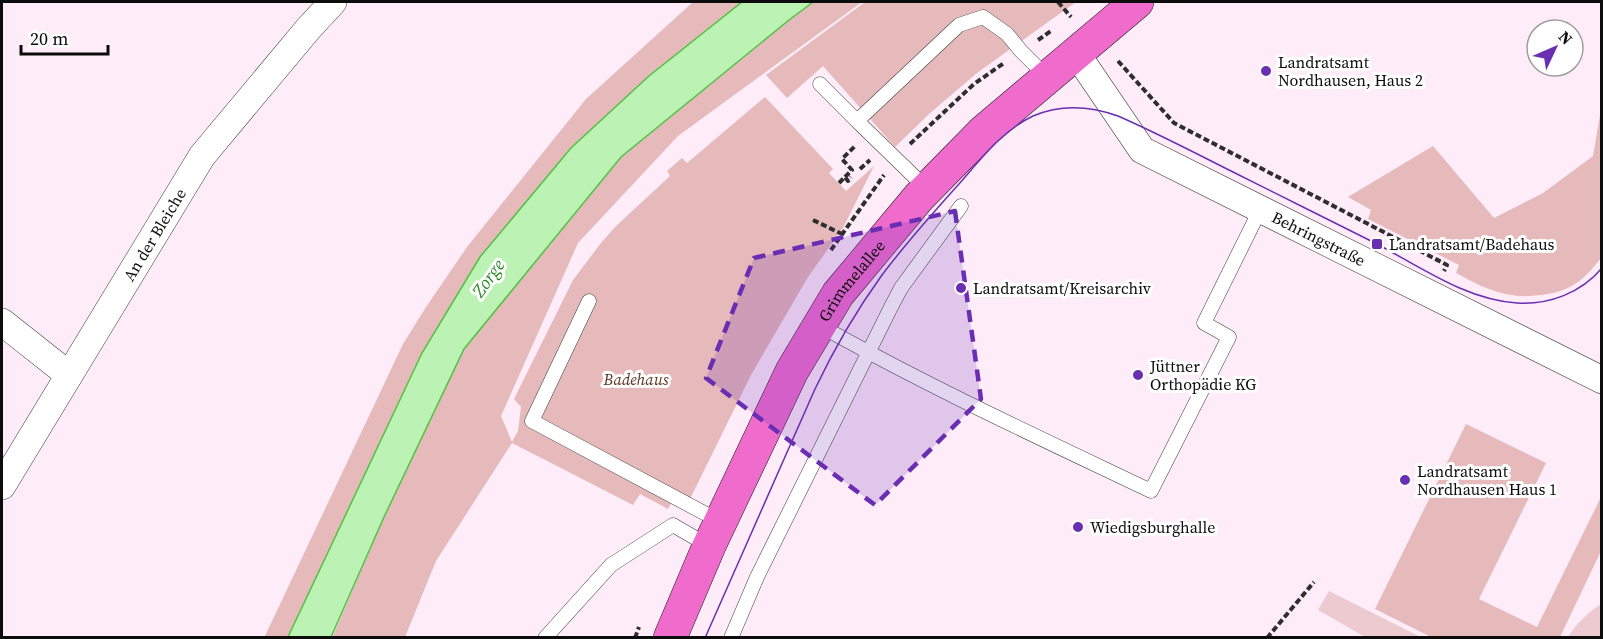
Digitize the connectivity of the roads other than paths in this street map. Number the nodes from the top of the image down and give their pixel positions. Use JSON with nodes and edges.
{"nodes":[{"id":1,"x":333,"y":2,"type":"edge"},
{"id":2,"x":1137,"y":2,"type":"edge"},
{"id":3,"x":1076,"y":53,"type":"junction"},
{"id":4,"x":1047,"y":77,"type":"junction"},
{"id":5,"x":820,"y":84,"type":"dead end"},
{"id":6,"x":857,"y":122,"type":"junction"},
{"id":7,"x":927,"y":189,"type":"junction"},
{"id":8,"x":961,"y":206,"type":"dead end"},
{"id":9,"x":1260,"y":210,"type":"junction"},
{"id":10,"x":590,"y":301,"type":"dead end"},
{"id":11,"x":2,"y":322,"type":"edge"},
{"id":12,"x":819,"y":325,"type":"junction"},
{"id":13,"x":868,"y":352,"type":"junction"},
{"id":14,"x":69,"y":375,"type":"junction"},
{"id":15,"x":1602,"y":380,"type":"edge"},
{"id":16,"x":2,"y":486,"type":"edge"},
{"id":17,"x":715,"y":534,"type":"junction"},
{"id":18,"x":545,"y":638,"type":"edge"},
{"id":19,"x":670,"y":638,"type":"edge"},
{"id":20,"x":731,"y":638,"type":"edge"}],
"edges":[{"from":1,"to":14,"type":"street","name":"An der Bleiche"},
{"from":2,"to":3,"type":"main road","name":"Grimmelallee"},
{"from":3,"to":4,"type":"main road","name":"Grimmelallee"},
{"from":3,"to":9,"type":"street","name":"Behringstraße"},
{"from":4,"to":6,"type":"lane"},
{"from":4,"to":7,"type":"main road","name":"Grimmelallee"},
{"from":5,"to":6,"type":"lane"},
{"from":6,"to":7,"type":"lane"},
{"from":7,"to":12,"type":"main road","name":"Grimmelallee"},
{"from":8,"to":13,"type":"lane"},
{"from":9,"to":13,"type":"lane"},
{"from":9,"to":15,"type":"street","name":"Behringstraße"},
{"from":10,"to":17,"type":"lane"},
{"from":11,"to":14,"type":"street"},
{"from":12,"to":13,"type":"lane"},
{"from":12,"to":17,"type":"main road","name":"Grimmelallee"},
{"from":13,"to":20,"type":"lane"},
{"from":14,"to":16,"type":"street","name":"An der Bleiche"},
{"from":17,"to":18,"type":"lane"},
{"from":17,"to":19,"type":"main road","name":"Grimmelallee"}]}
